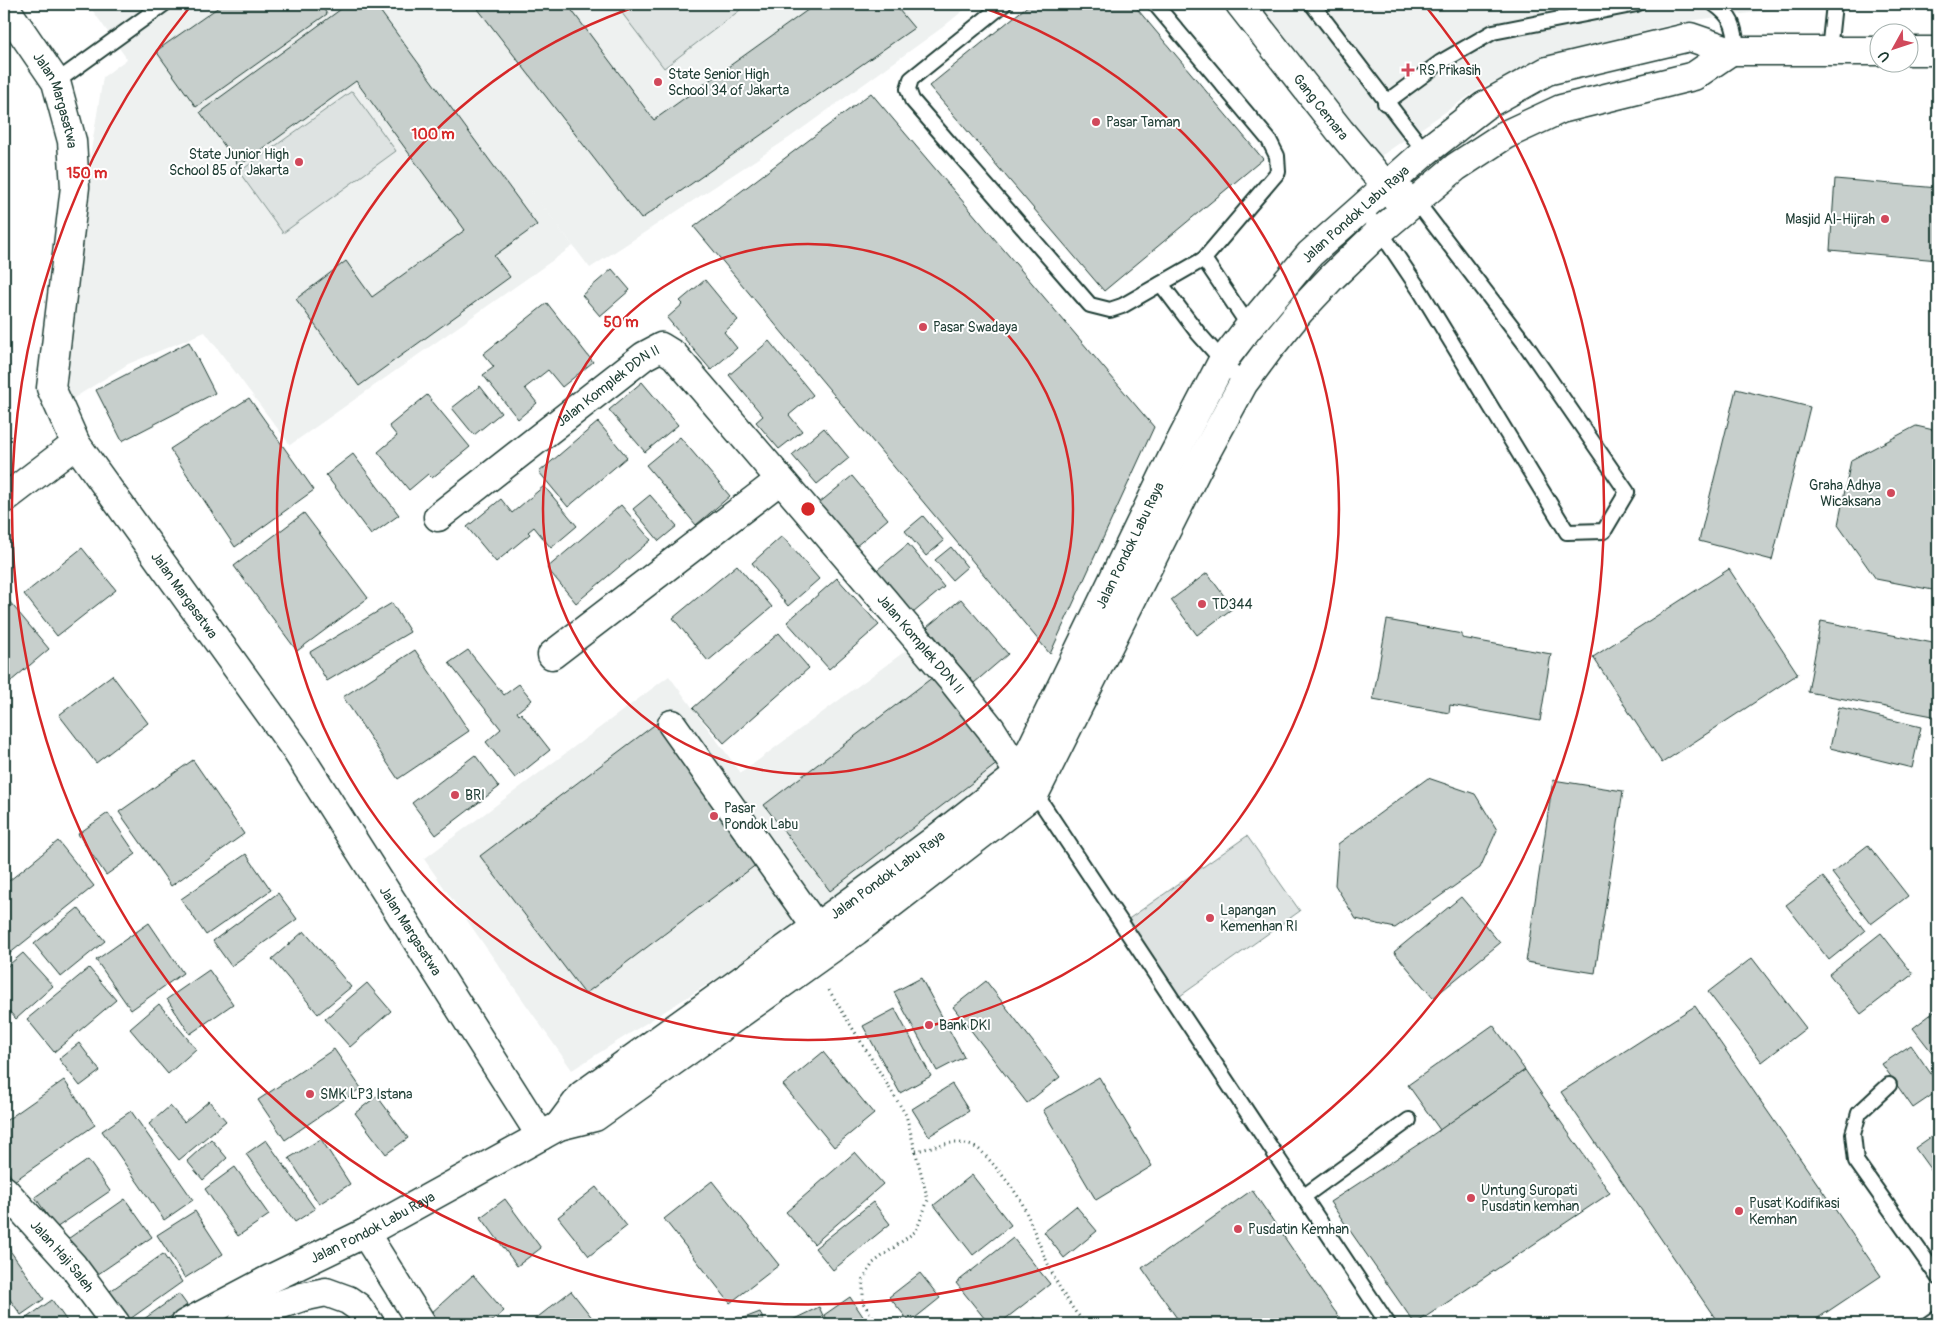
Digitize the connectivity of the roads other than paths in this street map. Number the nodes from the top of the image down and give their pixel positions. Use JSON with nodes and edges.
{"nodes":[{"id":1,"x":164,"y":4,"type":"edge"},
{"id":2,"x":1004,"y":4,"type":"edge"},
{"id":3,"x":1155,"y":4,"type":"edge"},
{"id":4,"x":1240,"y":4,"type":"edge"},
{"id":5,"x":1312,"y":4,"type":"edge"},
{"id":6,"x":1637,"y":4,"type":"edge"},
{"id":7,"x":1714,"y":4,"type":"edge"},
{"id":8,"x":1721,"y":4,"type":"edge"},
{"id":9,"x":1834,"y":4,"type":"edge"},
{"id":10,"x":4,"y":6,"type":"edge"},
{"id":11,"x":1737,"y":51,"type":"junction"},
{"id":12,"x":1829,"y":51,"type":"junction"},
{"id":13,"x":1870,"y":51,"type":"edge"},
{"id":14,"x":1920,"y":51,"type":"edge"},
{"id":15,"x":1938,"y":51,"type":"edge"},
{"id":16,"x":56,"y":82,"type":"junction"},
{"id":17,"x":1385,"y":103,"type":"junction"},
{"id":18,"x":1424,"y":152,"type":"junction"},
{"id":19,"x":1392,"y":181,"type":"junction"},
{"id":20,"x":1411,"y":204,"type":"junction"},
{"id":21,"x":1362,"y":208,"type":"junction"},
{"id":22,"x":1380,"y":231,"type":"junction"},
{"id":23,"x":1204,"y":259,"type":"junction"},
{"id":24,"x":1160,"y":284,"type":"junction"},
{"id":25,"x":1249,"y":326,"type":"junction"},
{"id":26,"x":1269,"y":349,"type":"junction"},
{"id":27,"x":1222,"y":362,"type":"junction"},
{"id":28,"x":1243,"y":384,"type":"junction"},
{"id":29,"x":76,"y":444,"type":"junction"},
{"id":30,"x":780,"y":480,"type":"junction"},
{"id":31,"x":4,"y":499,"type":"edge"},
{"id":32,"x":438,"y":517,"type":"dead end"},
{"id":33,"x":552,"y":655,"type":"dead end"},
{"id":34,"x":672,"y":724,"type":"dead end"},
{"id":35,"x":1027,"y":783,"type":"junction"},
{"id":36,"x":848,"y":920,"type":"junction"},
{"id":37,"x":816,"y":927,"type":"junction"},
{"id":38,"x":630,"y":1076,"type":"junction"},
{"id":39,"x":1888,"y":1085,"type":"dead end"},
{"id":40,"x":1409,"y":1120,"type":"dead end"},
{"id":41,"x":550,"y":1131,"type":"junction"},
{"id":42,"x":4,"y":1190,"type":"edge"},
{"id":43,"x":1303,"y":1197,"type":"junction"},
{"id":44,"x":364,"y":1233,"type":"junction"},
{"id":45,"x":1938,"y":1277,"type":"edge"},
{"id":46,"x":1938,"y":1317,"type":"edge"},
{"id":47,"x":116,"y":1324,"type":"edge"},
{"id":48,"x":185,"y":1324,"type":"edge"},
{"id":49,"x":242,"y":1324,"type":"edge"},
{"id":50,"x":370,"y":1324,"type":"edge"},
{"id":51,"x":422,"y":1324,"type":"edge"},
{"id":52,"x":1388,"y":1324,"type":"edge"},
{"id":53,"x":1928,"y":1324,"type":"edge"}],
"edges":[{"from":1,"to":16,"type":"lane"},
{"from":2,"to":24,"type":"lane"},
{"from":3,"to":23,"type":"lane"},
{"from":4,"to":19,"type":"main road","name":"Gang Cemara"},
{"from":5,"to":17,"type":"lane"},
{"from":6,"to":17,"type":"lane"},
{"from":7,"to":11,"type":"lane"},
{"from":8,"to":11,"type":"lane"},
{"from":9,"to":12,"type":"lane"},
{"from":10,"to":16,"type":"main road","name":"Jalan Margasatwa"},
{"from":11,"to":12,"type":"main road","name":"Jalan Pondok Labu Raya"},
{"from":11,"to":18,"type":"main road","name":"Jalan Pondok Labu Raya"},
{"from":11,"to":20,"type":"main road","name":"Jalan Pondok Labu Raya"},
{"from":12,"to":13,"type":"main road","name":"Jalan Pondok Labu Raya"},
{"from":14,"to":15,"type":"main road"},
{"from":16,"to":29,"type":"main road","name":"Jalan Margasatwa"},
{"from":17,"to":18,"type":"lane"},
{"from":18,"to":19,"type":"main road","name":"Jalan Pondok Labu Raya"},
{"from":19,"to":20,"type":"main road","name":"Gang Cemara"},
{"from":19,"to":21,"type":"main road","name":"Jalan Pondok Labu Raya"},
{"from":20,"to":22,"type":"main road","name":"Jalan Pondok Labu Raya"},
{"from":20,"to":22,"type":"lane"},
{"from":21,"to":22,"type":"lane"},
{"from":21,"to":25,"type":"main road","name":"Jalan Pondok Labu Raya"},
{"from":22,"to":26,"type":"main road","name":"Jalan Pondok Labu Raya"},
{"from":23,"to":24,"type":"lane"},
{"from":23,"to":25,"type":"lane"},
{"from":24,"to":27,"type":"lane"},
{"from":25,"to":26,"type":"lane"},
{"from":25,"to":27,"type":"main road","name":"Jalan Pondok Labu Raya"},
{"from":26,"to":28,"type":"main road","name":"Jalan Pondok Labu Raya"},
{"from":27,"to":28,"type":"lane"},
{"from":27,"to":35,"type":"main road","name":"Jalan Pondok Labu Raya"},
{"from":28,"to":35,"type":"main road","name":"Jalan Pondok Labu Raya"},
{"from":29,"to":31,"type":"main road"},
{"from":29,"to":41,"type":"main road","name":"Jalan Margasatwa"},
{"from":30,"to":32,"type":"main road","name":"Jalan Komplek DDN II"},
{"from":30,"to":33,"type":"main road"},
{"from":30,"to":35,"type":"main road","name":"Jalan Komplek DDN II"},
{"from":34,"to":37,"type":"main road"},
{"from":35,"to":36,"type":"main road","name":"Jalan Pondok Labu Raya"},
{"from":35,"to":43,"type":"lane"},
{"from":36,"to":37,"type":"main road","name":"Jalan Pondok Labu Raya"},
{"from":36,"to":38,"type":"main road","name":"Jalan Pondok Labu Raya"},
{"from":37,"to":38,"type":"main road","name":"Jalan Pondok Labu Raya"},
{"from":38,"to":41,"type":"main road","name":"Jalan Pondok Labu Raya"},
{"from":38,"to":41,"type":"main road","name":"Jalan Pondok Labu Raya"},
{"from":39,"to":45,"type":"lane"},
{"from":40,"to":43,"type":"lane"},
{"from":41,"to":44,"type":"main road","name":"Jalan Pondok Labu Raya"},
{"from":42,"to":47,"type":"main road","name":"Jalan Haji Saleh"},
{"from":43,"to":52,"type":"lane"},
{"from":44,"to":48,"type":"main road","name":"Jalan Pondok Labu Raya"},
{"from":44,"to":51,"type":"main road"},
{"from":46,"to":53,"type":"lane"},
{"from":49,"to":50,"type":"main road"}]}
